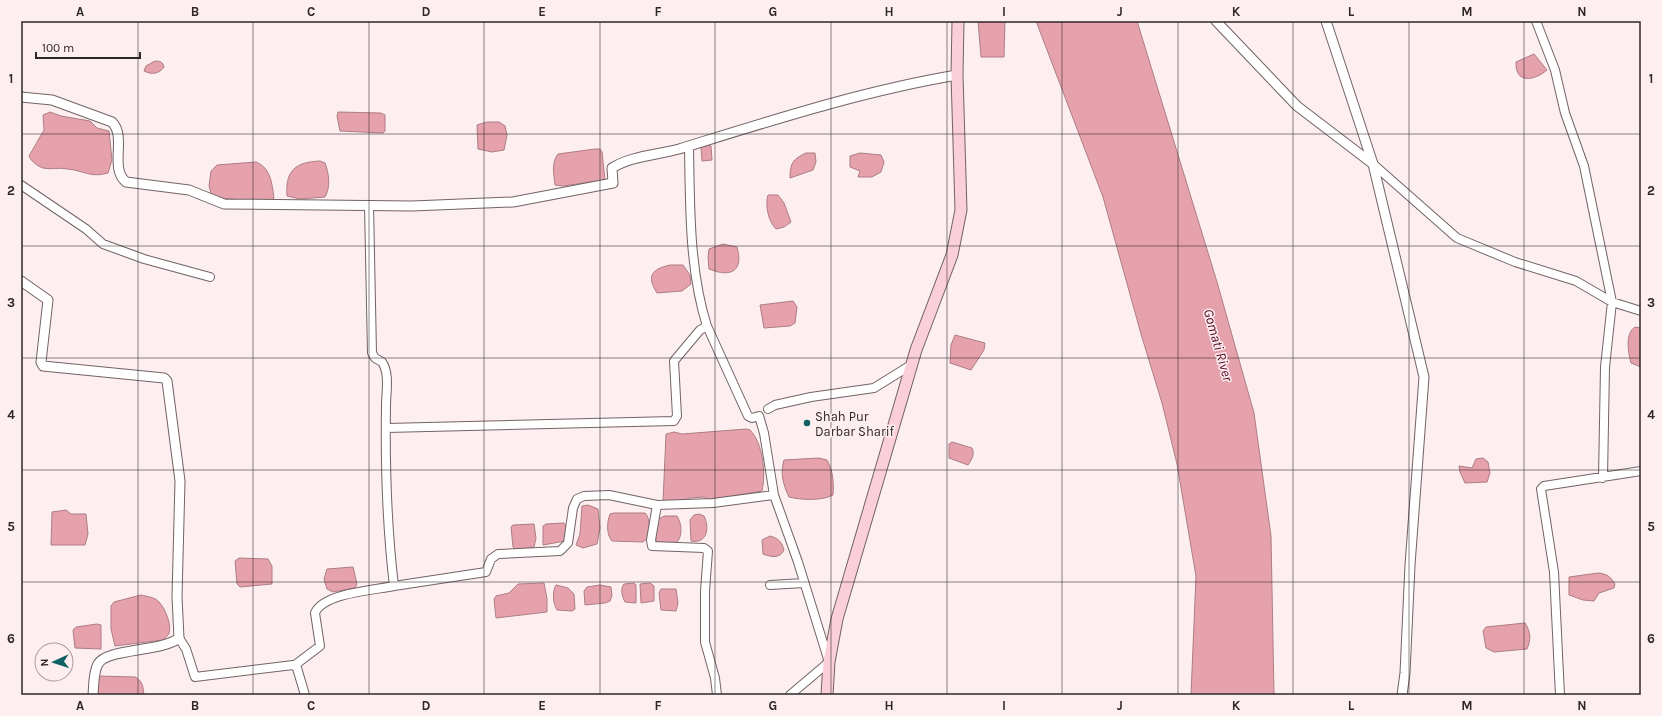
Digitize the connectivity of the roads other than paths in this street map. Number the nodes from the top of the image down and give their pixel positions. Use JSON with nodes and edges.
{"nodes":[{"id":1,"x":958,"y":21,"type":"edge"},
{"id":2,"x":1216,"y":21,"type":"edge"},
{"id":3,"x":1326,"y":21,"type":"edge"},
{"id":4,"x":1536,"y":21,"type":"edge"},
{"id":5,"x":957,"y":75,"type":"junction"},
{"id":6,"x":21,"y":97,"type":"edge"},
{"id":7,"x":689,"y":146,"type":"junction"},
{"id":8,"x":1373,"y":164,"type":"junction"},
{"id":9,"x":21,"y":185,"type":"edge"},
{"id":10,"x":369,"y":205,"type":"junction"},
{"id":11,"x":210,"y":277,"type":"dead end"},
{"id":12,"x":21,"y":281,"type":"edge"},
{"id":13,"x":1612,"y":302,"type":"junction"},
{"id":14,"x":1641,"y":312,"type":"edge"},
{"id":15,"x":707,"y":326,"type":"junction"},
{"id":16,"x":911,"y":365,"type":"junction"},
{"id":17,"x":768,"y":409,"type":"dead end"},
{"id":18,"x":386,"y":428,"type":"junction"},
{"id":19,"x":1641,"y":471,"type":"edge"},
{"id":20,"x":1603,"y":478,"type":"junction"},
{"id":21,"x":774,"y":495,"type":"junction"},
{"id":22,"x":657,"y":505,"type":"junction"},
{"id":23,"x":804,"y":583,"type":"junction"},
{"id":24,"x":770,"y":585,"type":"dead end"},
{"id":25,"x":394,"y":586,"type":"junction"},
{"id":26,"x":179,"y":638,"type":"junction"},
{"id":27,"x":829,"y":662,"type":"junction"},
{"id":28,"x":295,"y":665,"type":"junction"},
{"id":29,"x":93,"y":695,"type":"edge"},
{"id":30,"x":305,"y":695,"type":"edge"},
{"id":31,"x":717,"y":695,"type":"edge"},
{"id":32,"x":790,"y":695,"type":"edge"},
{"id":33,"x":828,"y":695,"type":"edge"},
{"id":34,"x":1402,"y":695,"type":"edge"},
{"id":35,"x":1560,"y":695,"type":"edge"}],
"edges":[{"from":1,"to":5,"type":"main road"},
{"from":2,"to":8,"type":"street"},
{"from":3,"to":8,"type":"street"},
{"from":4,"to":13,"type":"street"},
{"from":5,"to":7,"type":"street"},
{"from":5,"to":16,"type":"main road"},
{"from":6,"to":10,"type":"street"},
{"from":7,"to":10,"type":"street"},
{"from":7,"to":15,"type":"street"},
{"from":8,"to":13,"type":"street"},
{"from":8,"to":34,"type":"street"},
{"from":9,"to":11,"type":"street"},
{"from":10,"to":18,"type":"street"},
{"from":12,"to":26,"type":"street"},
{"from":13,"to":14,"type":"street"},
{"from":13,"to":20,"type":"street"},
{"from":15,"to":18,"type":"street"},
{"from":15,"to":21,"type":"street"},
{"from":16,"to":17,"type":"street"},
{"from":16,"to":27,"type":"main road"},
{"from":18,"to":25,"type":"street"},
{"from":19,"to":20,"type":"street"},
{"from":20,"to":35,"type":"street"},
{"from":21,"to":22,"type":"street"},
{"from":21,"to":23,"type":"street"},
{"from":22,"to":25,"type":"street"},
{"from":22,"to":31,"type":"street"},
{"from":23,"to":24,"type":"street"},
{"from":23,"to":27,"type":"street"},
{"from":25,"to":28,"type":"street"},
{"from":26,"to":28,"type":"street"},
{"from":26,"to":29,"type":"street"},
{"from":27,"to":32,"type":"street"},
{"from":27,"to":33,"type":"main road"},
{"from":28,"to":30,"type":"street"}]}
